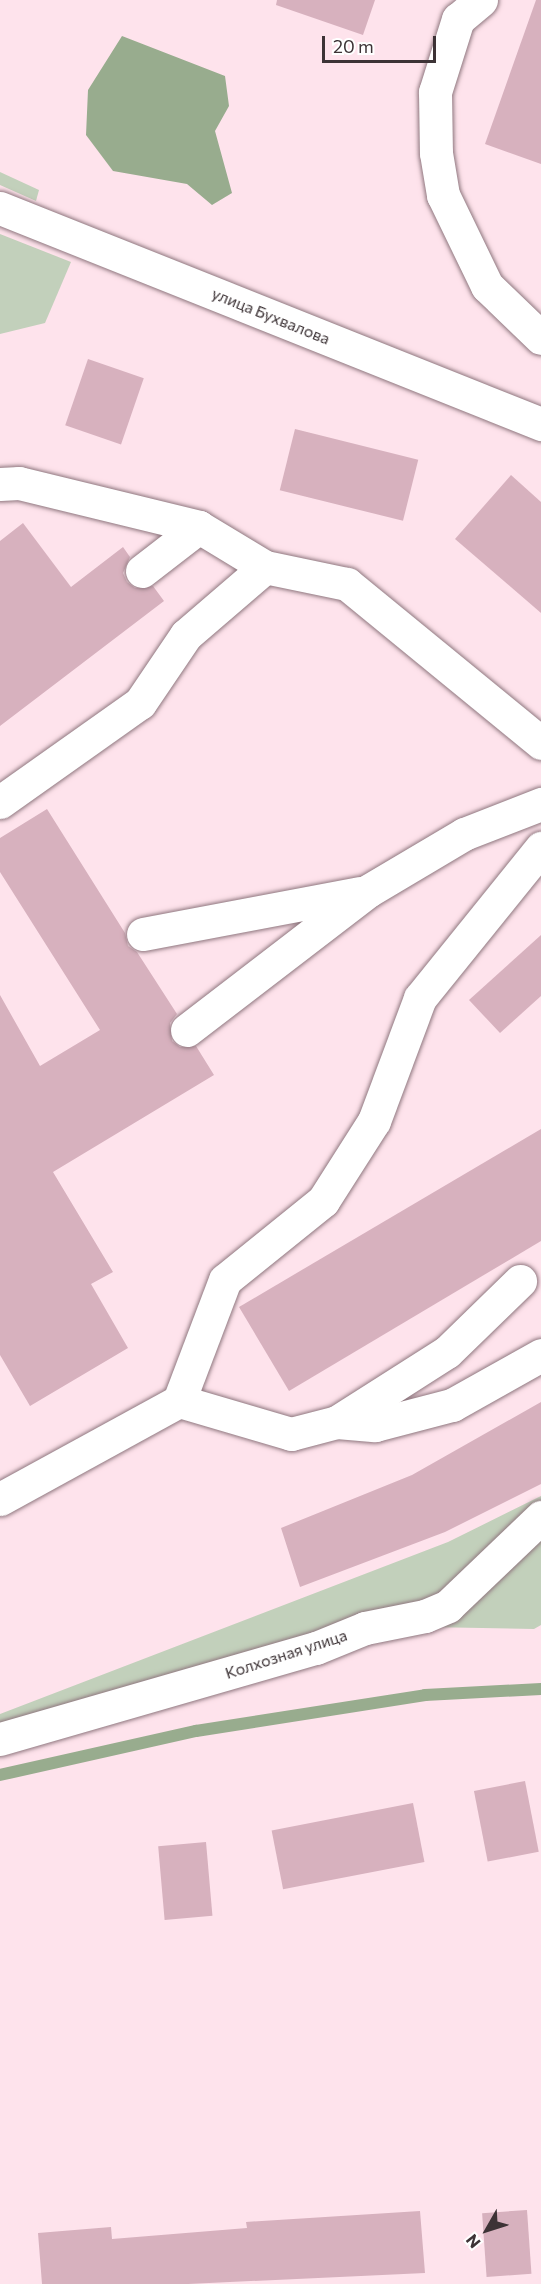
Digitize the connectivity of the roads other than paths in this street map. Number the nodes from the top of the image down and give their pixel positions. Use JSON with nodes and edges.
{"nodes":[{"id":1,"x":478,"y":1,"type":"edge"},
{"id":2,"x":0,"y":208,"type":"edge"},
{"id":3,"x":541,"y":338,"type":"edge"},
{"id":4,"x":541,"y":424,"type":"edge"},
{"id":5,"x":0,"y":484,"type":"edge"},
{"id":6,"x":199,"y":527,"type":"junction"},
{"id":7,"x":265,"y":567,"type":"junction"},
{"id":8,"x":142,"y":572,"type":"dead end"},
{"id":9,"x":541,"y":743,"type":"edge"},
{"id":10,"x":0,"y":802,"type":"edge"},
{"id":11,"x":541,"y":804,"type":"edge"},
{"id":12,"x":541,"y":848,"type":"edge"},
{"id":13,"x":368,"y":891,"type":"junction"},
{"id":14,"x":143,"y":934,"type":"dead end"},
{"id":15,"x":187,"y":1030,"type":"dead end"},
{"id":16,"x":520,"y":1281,"type":"dead end"},
{"id":17,"x":541,"y":1355,"type":"edge"},
{"id":18,"x":179,"y":1401,"type":"junction"},
{"id":19,"x":337,"y":1422,"type":"junction"},
{"id":20,"x":0,"y":1499,"type":"edge"},
{"id":21,"x":541,"y":1516,"type":"edge"},
{"id":22,"x":0,"y":1739,"type":"edge"}],
"edges":[{"from":1,"to":3,"type":"street"},
{"from":2,"to":4,"type":"street","name":"улица Бухвалова"},
{"from":5,"to":6,"type":"street"},
{"from":6,"to":7,"type":"street"},
{"from":6,"to":8,"type":"street"},
{"from":7,"to":9,"type":"street"},
{"from":7,"to":10,"type":"street"},
{"from":11,"to":13,"type":"street"},
{"from":12,"to":18,"type":"street"},
{"from":13,"to":14,"type":"street"},
{"from":13,"to":15,"type":"street"},
{"from":16,"to":19,"type":"street"},
{"from":17,"to":19,"type":"street"},
{"from":18,"to":19,"type":"street"},
{"from":18,"to":20,"type":"street"},
{"from":21,"to":22,"type":"street","name":"Колхозная улица"}]}
